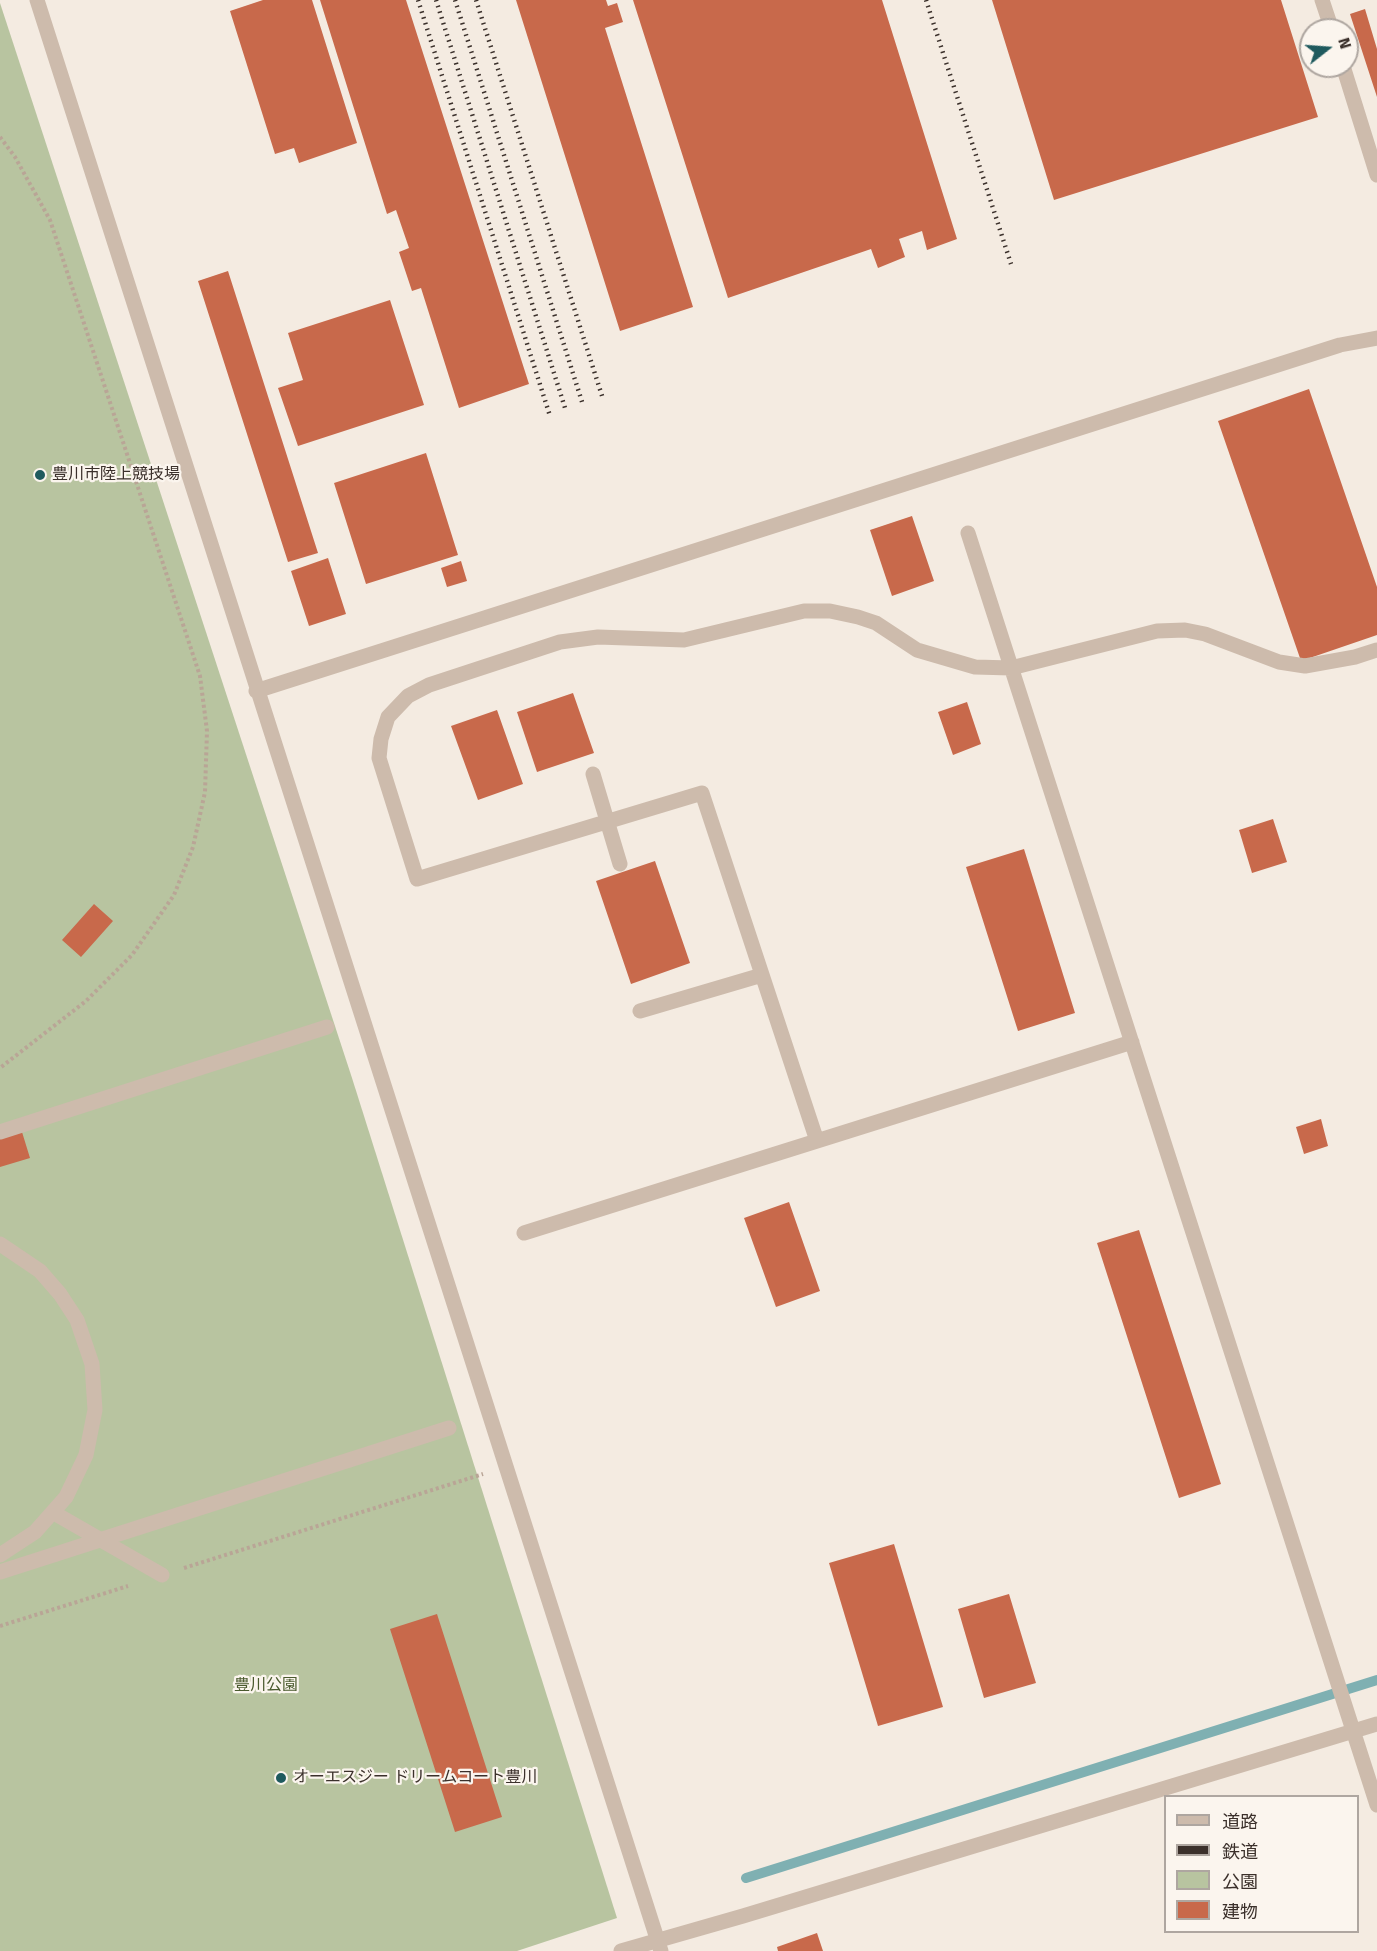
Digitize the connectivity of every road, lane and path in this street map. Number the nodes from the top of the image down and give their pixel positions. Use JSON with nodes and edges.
{"nodes":[{"id":1,"x":37,"y":0,"type":"edge"},
{"id":2,"x":1322,"y":0,"type":"edge"},
{"id":3,"x":1328,"y":18,"type":"edge"},
{"id":4,"x":1347,"y":78,"type":"edge"},
{"id":5,"x":0,"y":137,"type":"edge"},
{"id":6,"x":1377,"y":175,"type":"edge"},
{"id":7,"x":1377,"y":338,"type":"edge"},
{"id":8,"x":968,"y":533,"type":"dead end"},
{"id":9,"x":1377,"y":650,"type":"edge"},
{"id":10,"x":1011,"y":668,"type":"junction"},
{"id":11,"x":256,"y":691,"type":"junction"},
{"id":12,"x":593,"y":774,"type":"dead end"},
{"id":13,"x":607,"y":821,"type":"junction"},
{"id":14,"x":620,"y":864,"type":"dead end"},
{"id":15,"x":762,"y":975,"type":"junction"},
{"id":16,"x":640,"y":1011,"type":"dead end"},
{"id":17,"x":327,"y":1027,"type":"dead end"},
{"id":18,"x":1132,"y":1042,"type":"junction"},
{"id":19,"x":0,"y":1068,"type":"edge"},
{"id":20,"x":0,"y":1132,"type":"edge"},
{"id":21,"x":817,"y":1141,"type":"junction"},
{"id":22,"x":524,"y":1233,"type":"dead end"},
{"id":23,"x":0,"y":1244,"type":"edge"},
{"id":24,"x":449,"y":1428,"type":"dead end"},
{"id":25,"x":506,"y":1466,"type":"junction"},
{"id":26,"x":54,"y":1513,"type":"junction"},
{"id":27,"x":100,"y":1540,"type":"junction"},
{"id":28,"x":0,"y":1555,"type":"edge"},
{"id":29,"x":0,"y":1572,"type":"edge"},
{"id":30,"x":162,"y":1575,"type":"junction"},
{"id":31,"x":0,"y":1626,"type":"edge"},
{"id":32,"x":1377,"y":1724,"type":"edge"},
{"id":33,"x":1353,"y":1731,"type":"junction"},
{"id":34,"x":1377,"y":1805,"type":"edge"},
{"id":35,"x":659,"y":1945,"type":"edge"},
{"id":36,"x":621,"y":1951,"type":"edge"}],
"edges":[{"from":1,"to":11,"type":"street"},
{"from":2,"to":3,"type":"street"},
{"from":4,"to":6,"type":"street"},
{"from":5,"to":19,"type":"path"},
{"from":7,"to":11,"type":"street"},
{"from":8,"to":10,"type":"street"},
{"from":9,"to":10,"type":"street"},
{"from":10,"to":13,"type":"street"},
{"from":10,"to":18,"type":"street"},
{"from":11,"to":25,"type":"street"},
{"from":12,"to":13,"type":"street"},
{"from":13,"to":14,"type":"street"},
{"from":13,"to":15,"type":"street"},
{"from":15,"to":16,"type":"street"},
{"from":15,"to":21,"type":"street"},
{"from":17,"to":20,"type":"street"},
{"from":18,"to":21,"type":"street"},
{"from":18,"to":33,"type":"street"},
{"from":21,"to":22,"type":"street"},
{"from":23,"to":26,"type":"street"},
{"from":24,"to":27,"type":"street"},
{"from":25,"to":30,"type":"path"},
{"from":25,"to":35,"type":"street"},
{"from":26,"to":27,"type":"street"},
{"from":26,"to":28,"type":"street"},
{"from":27,"to":29,"type":"street"},
{"from":27,"to":30,"type":"street"},
{"from":30,"to":31,"type":"path"},
{"from":32,"to":33,"type":"street"},
{"from":33,"to":34,"type":"street"},
{"from":33,"to":35,"type":"street"},
{"from":35,"to":36,"type":"street"}]}
